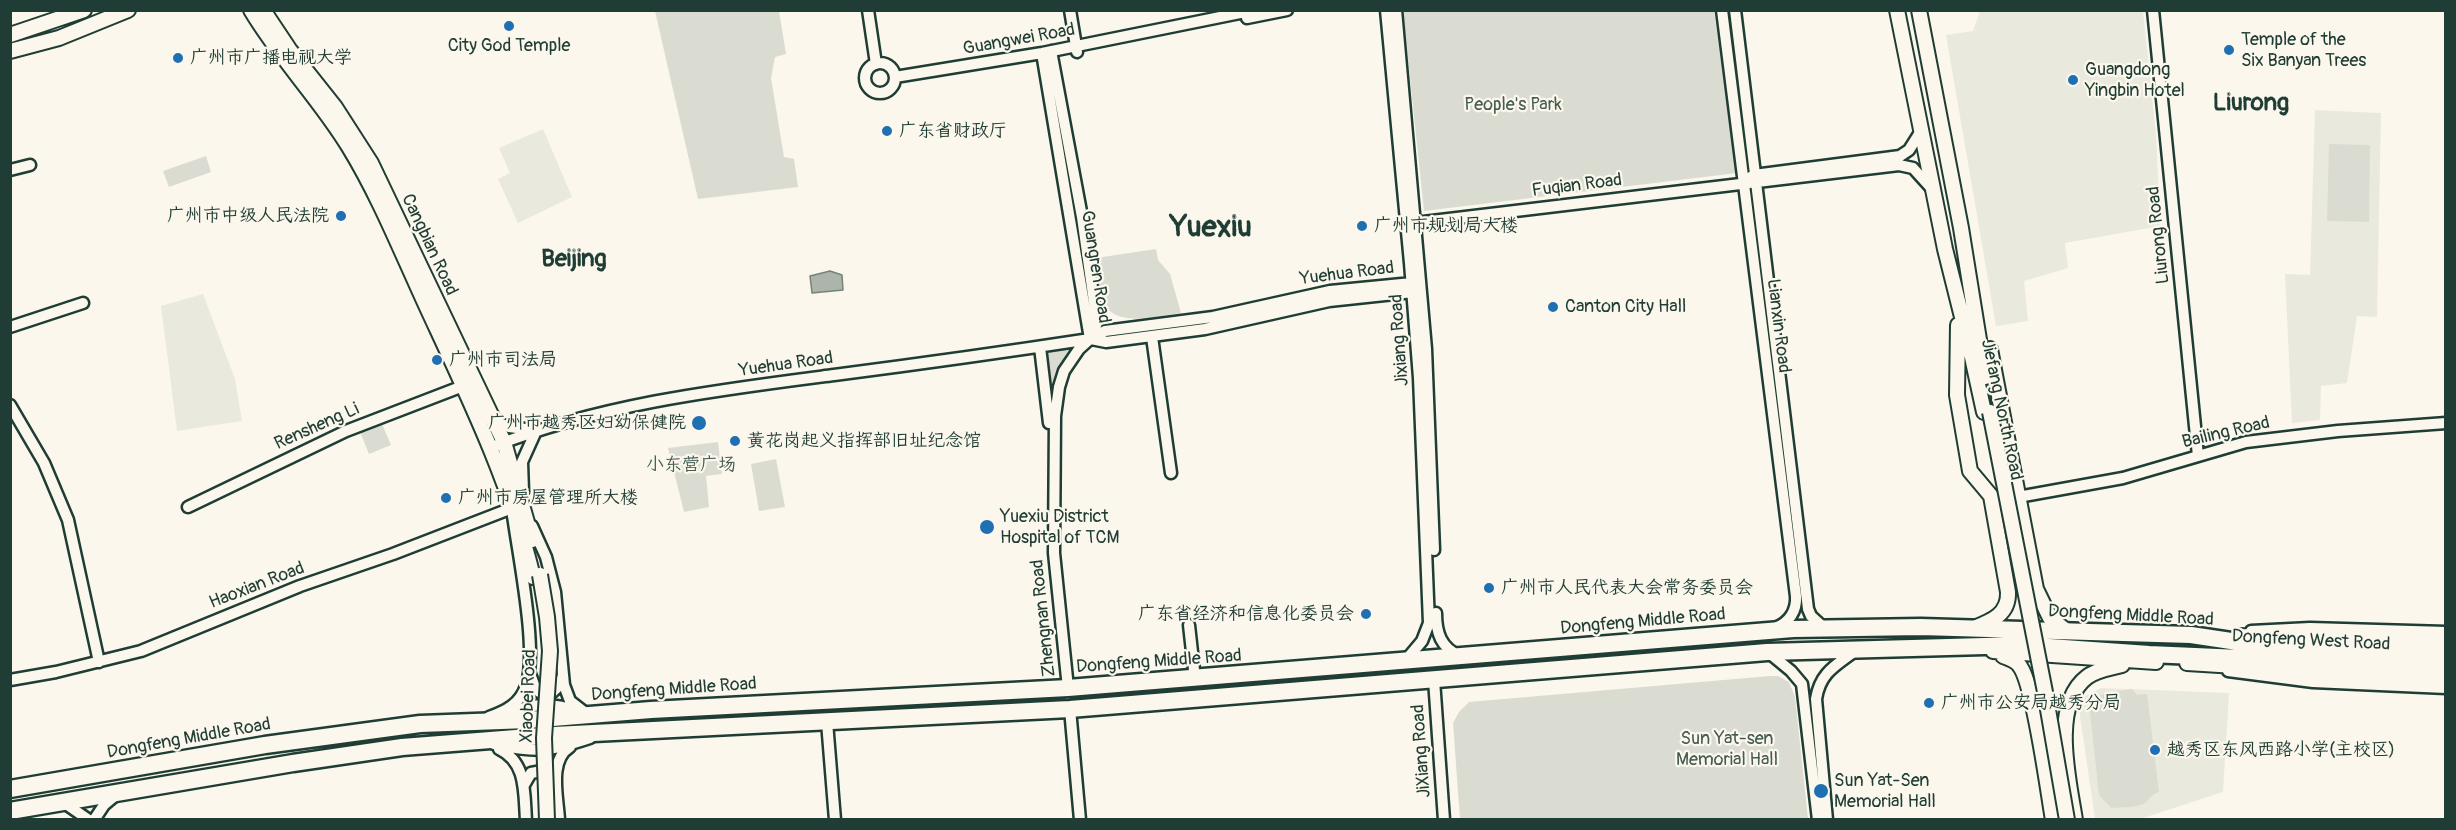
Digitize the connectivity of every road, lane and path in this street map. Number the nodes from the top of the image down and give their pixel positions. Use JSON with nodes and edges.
{"nodes":[{"id":1,"x":84,"y":10,"type":"edge"},
{"id":2,"x":128,"y":10,"type":"edge"},
{"id":3,"x":251,"y":10,"type":"edge"},
{"id":4,"x":262,"y":10,"type":"edge"},
{"id":5,"x":868,"y":10,"type":"edge"},
{"id":6,"x":1070,"y":10,"type":"edge"},
{"id":7,"x":1255,"y":10,"type":"edge"},
{"id":8,"x":1287,"y":10,"type":"edge"},
{"id":9,"x":1386,"y":10,"type":"edge"},
{"id":10,"x":1396,"y":10,"type":"edge"},
{"id":11,"x":1722,"y":10,"type":"edge"},
{"id":12,"x":1735,"y":10,"type":"edge"},
{"id":13,"x":1897,"y":10,"type":"edge"},
{"id":14,"x":1919,"y":10,"type":"edge"},
{"id":15,"x":2153,"y":10,"type":"edge"},
{"id":16,"x":62,"y":15,"type":"edge"},
{"id":17,"x":10,"y":35,"type":"edge"},
{"id":18,"x":1077,"y":49,"type":"junction"},
{"id":19,"x":10,"y":51,"type":"edge"},
{"id":20,"x":1047,"y":55,"type":"junction"},
{"id":21,"x":876,"y":64,"type":"junction"},
{"id":22,"x":895,"y":77,"type":"junction"},
{"id":23,"x":1921,"y":131,"type":"junction"},
{"id":24,"x":30,"y":165,"type":"dead end"},
{"id":25,"x":10,"y":170,"type":"edge"},
{"id":26,"x":1751,"y":180,"type":"junction"},
{"id":27,"x":1932,"y":189,"type":"junction"},
{"id":28,"x":1415,"y":222,"type":"junction"},
{"id":29,"x":1972,"y":287,"type":"junction"},
{"id":30,"x":1415,"y":288,"type":"junction"},
{"id":31,"x":1953,"y":290,"type":"junction"},
{"id":32,"x":83,"y":303,"type":"dead end"},
{"id":33,"x":10,"y":327,"type":"edge"},
{"id":34,"x":1152,"y":337,"type":"junction"},
{"id":35,"x":1090,"y":339,"type":"junction"},
{"id":36,"x":1040,"y":347,"type":"junction"},
{"id":37,"x":463,"y":386,"type":"junction"},
{"id":38,"x":10,"y":405,"type":"edge"},
{"id":39,"x":1987,"y":412,"type":"junction"},
{"id":40,"x":492,"y":420,"type":"junction"},
{"id":41,"x":2445,"y":423,"type":"edge"},
{"id":42,"x":536,"y":430,"type":"junction"},
{"id":43,"x":498,"y":445,"type":"junction"},
{"id":44,"x":2198,"y":456,"type":"junction"},
{"id":45,"x":1054,"y":459,"type":"junction"},
{"id":46,"x":1171,"y":473,"type":"dead end"},
{"id":47,"x":2015,"y":481,"type":"junction"},
{"id":48,"x":1990,"y":496,"type":"junction"},
{"id":49,"x":2018,"y":497,"type":"junction"},
{"id":50,"x":188,"y":507,"type":"dead end"},
{"id":51,"x":512,"y":508,"type":"junction"},
{"id":52,"x":525,"y":514,"type":"junction"},
{"id":53,"x":536,"y":576,"type":"junction"},
{"id":54,"x":1189,"y":625,"type":"dead end"},
{"id":55,"x":1823,"y":627,"type":"junction"},
{"id":56,"x":1972,"y":628,"type":"junction"},
{"id":57,"x":1769,"y":630,"type":"junction"},
{"id":58,"x":2068,"y":632,"type":"junction"},
{"id":59,"x":2445,"y":632,"type":"edge"},
{"id":60,"x":2191,"y":635,"type":"junction"},
{"id":61,"x":2313,"y":643,"type":"junction"},
{"id":62,"x":2445,"y":643,"type":"edge"},
{"id":63,"x":1960,"y":646,"type":"junction"},
{"id":64,"x":1858,"y":649,"type":"junction"},
{"id":65,"x":1767,"y":652,"type":"junction"},
{"id":66,"x":2149,"y":654,"type":"junction"},
{"id":67,"x":2445,"y":655,"type":"edge"},
{"id":68,"x":1460,"y":656,"type":"junction"},
{"id":69,"x":1406,"y":660,"type":"junction"},
{"id":70,"x":99,"y":662,"type":"junction"},
{"id":71,"x":2132,"y":662,"type":"junction"},
{"id":72,"x":2177,"y":663,"type":"junction"},
{"id":73,"x":2445,"y":667,"type":"edge"},
{"id":74,"x":530,"y":674,"type":"junction"},
{"id":75,"x":563,"y":675,"type":"junction"},
{"id":76,"x":2445,"y":678,"type":"edge"},
{"id":77,"x":1194,"y":679,"type":"junction"},
{"id":78,"x":10,"y":680,"type":"edge"},
{"id":79,"x":1434,"y":680,"type":"junction"},
{"id":80,"x":1068,"y":688,"type":"junction"},
{"id":81,"x":2445,"y":688,"type":"edge"},
{"id":82,"x":1070,"y":709,"type":"junction"},
{"id":83,"x":588,"y":715,"type":"junction"},
{"id":84,"x":481,"y":720,"type":"junction"},
{"id":85,"x":827,"y":722,"type":"junction"},
{"id":86,"x":2038,"y":733,"type":"junction"},
{"id":87,"x":605,"y":734,"type":"junction"},
{"id":88,"x":2063,"y":738,"type":"junction"},
{"id":89,"x":482,"y":741,"type":"junction"},
{"id":90,"x":557,"y":781,"type":"junction"},
{"id":91,"x":524,"y":785,"type":"junction"},
{"id":92,"x":10,"y":789,"type":"edge"},
{"id":93,"x":120,"y":792,"type":"junction"},
{"id":94,"x":63,"y":802,"type":"junction"},
{"id":95,"x":10,"y":811,"type":"edge"},
{"id":96,"x":89,"y":819,"type":"edge"},
{"id":97,"x":94,"y":819,"type":"edge"},
{"id":98,"x":526,"y":819,"type":"edge"},
{"id":99,"x":539,"y":819,"type":"edge"},
{"id":100,"x":547,"y":819,"type":"edge"},
{"id":101,"x":559,"y":819,"type":"edge"},
{"id":102,"x":835,"y":819,"type":"edge"},
{"id":103,"x":1080,"y":819,"type":"edge"},
{"id":104,"x":1443,"y":819,"type":"edge"},
{"id":105,"x":1818,"y":819,"type":"edge"},
{"id":106,"x":1827,"y":819,"type":"edge"},
{"id":107,"x":2052,"y":819,"type":"edge"},
{"id":108,"x":2061,"y":819,"type":"edge"},
{"id":109,"x":2067,"y":819,"type":"edge"},
{"id":110,"x":2075,"y":819,"type":"edge"}],
"edges":[{"from":1,"to":16,"type":"main road"},
{"from":2,"to":19,"type":"main road"},
{"from":3,"to":37,"type":"main road","name":"Cangbian Road"},
{"from":4,"to":40,"type":"main road","name":"Cangbian Road"},
{"from":5,"to":21,"type":"street"},
{"from":6,"to":18,"type":"street"},
{"from":7,"to":18,"type":"street","name":"Guangwei Road"},
{"from":8,"to":18,"type":"street","name":"Guangwei Road"},
{"from":9,"to":30,"type":"street","name":"Jixiang Road"},
{"from":10,"to":28,"type":"street","name":"Jixiang Road"},
{"from":11,"to":26,"type":"street","name":"Lianxin Road"},
{"from":12,"to":26,"type":"street","name":"Lianxin Road"},
{"from":13,"to":23,"type":"main road","name":"Jiefang North Road"},
{"from":14,"to":29,"type":"main road","name":"Jiefang North Road"},
{"from":15,"to":44,"type":"street","name":"Liurong Road"},
{"from":16,"to":17,"type":"main road"},
{"from":18,"to":20,"type":"street","name":"Guangwei Road"},
{"from":20,"to":22,"type":"street","name":"Guangwei Road"},
{"from":20,"to":35,"type":"street","name":"Guangren Road"},
{"from":21,"to":22,"type":"street"},
{"from":21,"to":22,"type":"street"},
{"from":23,"to":26,"type":"street","name":"Fuqian Road"},
{"from":23,"to":27,"type":"main road","name":"Jiefang North Road"},
{"from":24,"to":25,"type":"street"},
{"from":26,"to":27,"type":"street","name":"Fuqian Road"},
{"from":26,"to":28,"type":"street","name":"Fuqian Road"},
{"from":26,"to":55,"type":"street","name":"Lianxin Road"},
{"from":26,"to":57,"type":"street","name":"Lianxin Road"},
{"from":27,"to":31,"type":"main road","name":"Jiefang North Road"},
{"from":28,"to":30,"type":"street","name":"Jixiang Road"},
{"from":29,"to":39,"type":"main road","name":"Jiefang North Road"},
{"from":29,"to":47,"type":"main road"},
{"from":30,"to":34,"type":"street","name":"Yuehua Road"},
{"from":30,"to":35,"type":"street","name":"Yuehua Road"},
{"from":30,"to":68,"type":"street","name":"Jixiang Road"},
{"from":30,"to":69,"type":"street","name":"Jixiang Road"},
{"from":31,"to":39,"type":"main road","name":"Jiefang North Road"},
{"from":31,"to":48,"type":"main road"},
{"from":32,"to":33,"type":"street"},
{"from":34,"to":35,"type":"street","name":"Yuehua Road"},
{"from":34,"to":46,"type":"street"},
{"from":35,"to":36,"type":"street","name":"Yuehua Road"},
{"from":35,"to":45,"type":"street","name":"Zhengnan Road"},
{"from":36,"to":42,"type":"street","name":"Yuehua Road"},
{"from":36,"to":45,"type":"street"},
{"from":37,"to":43,"type":"main road","name":"Cangbian Road"},
{"from":37,"to":50,"type":"street","name":"Rensheng Li"},
{"from":38,"to":70,"type":"street"},
{"from":39,"to":108,"type":"main road","name":"Jiefang North Road"},
{"from":39,"to":109,"type":"main road","name":"Jiefang North Road","bridge":true},
{"from":40,"to":42,"type":"street"},
{"from":40,"to":43,"type":"main road","name":"Cangbian Road"},
{"from":41,"to":44,"type":"street","name":"Bailing Road"},
{"from":42,"to":43,"type":"street","name":"Yuehua Road"},
{"from":42,"to":52,"type":"street"},
{"from":43,"to":51,"type":"main road","name":"Cangbian Road"},
{"from":43,"to":52,"type":"main road","name":"Cangbian Road"},
{"from":44,"to":49,"type":"street","name":"Bailing Road"},
{"from":45,"to":80,"type":"street","name":"Zhengnan Road"},
{"from":47,"to":48,"type":"main road"},
{"from":47,"to":49,"type":"main road"},
{"from":48,"to":56,"type":"main road"},
{"from":49,"to":58,"type":"main road"},
{"from":51,"to":53,"type":"main road","name":"Cangbian Road"},
{"from":51,"to":70,"type":"street","name":"Haoxian Road"},
{"from":51,"to":74,"type":"street","name":"Cangbian Road"},
{"from":52,"to":53,"type":"main road","name":"Cangbian Road"},
{"from":52,"to":75,"type":"street","name":"Cangbian Road"},
{"from":53,"to":99,"type":"main road","name":"Xiaobei Road"},
{"from":53,"to":100,"type":"main road","name":"Xiaobei Road","bridge":true},
{"from":54,"to":77,"type":"street"},
{"from":55,"to":56,"type":"highway","name":"Dongfeng Middle Road"},
{"from":55,"to":57,"type":"highway","name":"Dongfeng Middle Road"},
{"from":56,"to":58,"type":"highway","name":"Dongfeng Middle Road"},
{"from":57,"to":68,"type":"highway","name":"Dongfeng Middle Road"},
{"from":58,"to":60,"type":"highway","name":"Dongfeng Middle Road"},
{"from":59,"to":60,"type":"street"},
{"from":60,"to":61,"type":"highway","name":"Dongfeng Middle Road"},
{"from":61,"to":62,"type":"main road"},
{"from":61,"to":67,"type":"highway","name":"Dongfeng West Road"},
{"from":63,"to":64,"type":"highway"},
{"from":63,"to":66,"type":"highway","name":"Dongfeng West Road"},
{"from":63,"to":71,"type":"main road"},
{"from":63,"to":86,"type":"main road"},
{"from":64,"to":65,"type":"highway"},
{"from":64,"to":106,"type":"street"},
{"from":65,"to":79,"type":"highway"},
{"from":65,"to":105,"type":"street"},
{"from":66,"to":71,"type":"main road"},
{"from":66,"to":73,"type":"highway","name":"Dongfeng West Road"},
{"from":68,"to":69,"type":"highway","name":"Dongfeng Middle Road"},
{"from":69,"to":77,"type":"highway","name":"Dongfeng Middle Road"},
{"from":70,"to":78,"type":"street","name":"Haoxian Road"},
{"from":71,"to":72,"type":"main road"},
{"from":71,"to":88,"type":"main road"},
{"from":72,"to":76,"type":"main road"},
{"from":72,"to":81,"type":"street"},
{"from":74,"to":75,"type":"street"},
{"from":74,"to":84,"type":"street","name":"Cangbian Road"},
{"from":75,"to":83,"type":"street","name":"Cangbian Road"},
{"from":77,"to":80,"type":"highway","name":"Dongfeng Middle Road"},
{"from":79,"to":82,"type":"highway"},
{"from":79,"to":104,"type":"street","name":"JiXiang Road"},
{"from":80,"to":83,"type":"highway","name":"Dongfeng Middle Road"},
{"from":82,"to":85,"type":"highway"},
{"from":82,"to":103,"type":"street"},
{"from":83,"to":84,"type":"highway","name":"Dongfeng Middle Road"},
{"from":84,"to":92,"type":"highway","name":"Dongfeng Middle Road"},
{"from":85,"to":87,"type":"highway"},
{"from":85,"to":102,"type":"street"},
{"from":86,"to":88,"type":"street"},
{"from":86,"to":107,"type":"main road"},
{"from":87,"to":89,"type":"highway"},
{"from":87,"to":90,"type":"street","name":"Xiaobei Road"},
{"from":88,"to":110,"type":"main road"},
{"from":89,"to":91,"type":"street","name":"Xiaobei Road"},
{"from":89,"to":93,"type":"highway"},
{"from":90,"to":91,"type":"street"},
{"from":90,"to":101,"type":"street","name":"Xiaobei Road"},
{"from":91,"to":98,"type":"street","name":"Xiaobei Road"},
{"from":93,"to":94,"type":"highway"},
{"from":93,"to":97,"type":"street"},
{"from":94,"to":95,"type":"highway"},
{"from":94,"to":96,"type":"street"}]}
